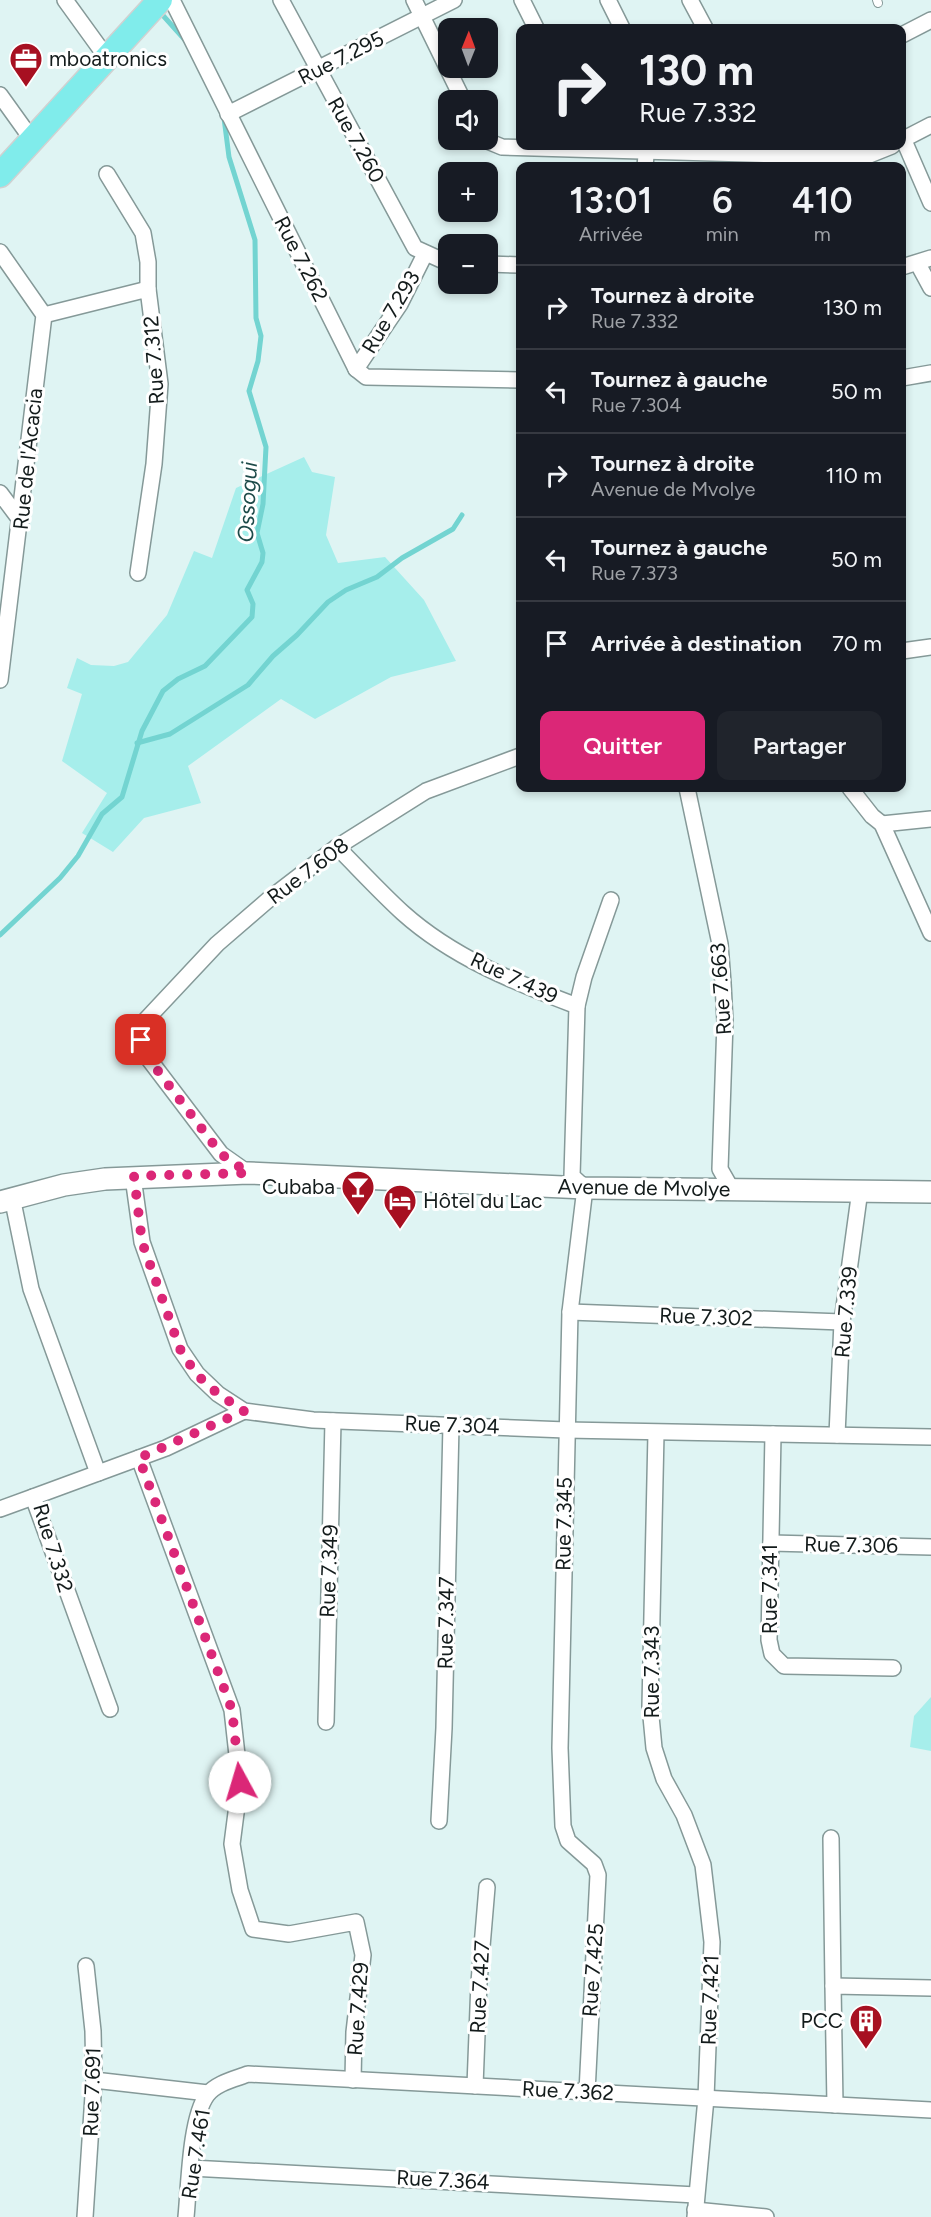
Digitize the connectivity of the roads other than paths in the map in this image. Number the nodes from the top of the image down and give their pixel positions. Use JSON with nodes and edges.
{"nodes":[{"id":1,"x":65,"y":0,"type":"edge"},
{"id":2,"x":172,"y":0,"type":"edge"},
{"id":3,"x":281,"y":0,"type":"edge"},
{"id":4,"x":414,"y":0,"type":"edge"},
{"id":5,"x":454,"y":0,"type":"edge"},
{"id":6,"x":522,"y":0,"type":"edge"},
{"id":7,"x":608,"y":0,"type":"edge"},
{"id":8,"x":690,"y":0,"type":"edge"},
{"id":9,"x":154,"y":6,"type":"edge"},
{"id":10,"x":421,"y":16,"type":"junction"},
{"id":11,"x":931,"y":20,"type":"edge"},
{"id":12,"x":534,"y":24,"type":"edge"},
{"id":13,"x":620,"y":24,"type":"edge"},
{"id":14,"x":703,"y":24,"type":"edge"},
{"id":15,"x":906,"y":33,"type":"edge"},
{"id":16,"x":107,"y":58,"type":"junction"},
{"id":17,"x":317,"y":71,"type":"junction"},
{"id":18,"x":458,"y":90,"type":"edge"},
{"id":19,"x":0,"y":94,"type":"edge"},
{"id":20,"x":228,"y":114,"type":"junction"},
{"id":21,"x":931,"y":125,"type":"edge"},
{"id":22,"x":906,"y":137,"type":"edge"},
{"id":23,"x":33,"y":141,"type":"junction"},
{"id":24,"x":498,"y":145,"type":"edge"},
{"id":25,"x":516,"y":148,"type":"edge"},
{"id":26,"x":556,"y":150,"type":"edge"},
{"id":27,"x":879,"y":150,"type":"edge"},
{"id":28,"x":904,"y":150,"type":"edge"},
{"id":29,"x":646,"y":155,"type":"edge"},
{"id":30,"x":107,"y":174,"type":"dead end"},
{"id":31,"x":0,"y":175,"type":"edge"},
{"id":32,"x":931,"y":203,"type":"edge"},
{"id":33,"x":0,"y":252,"type":"edge"},
{"id":34,"x":424,"y":254,"type":"junction"},
{"id":35,"x":438,"y":259,"type":"edge"},
{"id":36,"x":925,"y":261,"type":"edge"},
{"id":37,"x":498,"y":264,"type":"edge"},
{"id":38,"x":516,"y":265,"type":"edge"},
{"id":39,"x":906,"y":266,"type":"edge"},
{"id":40,"x":931,"y":288,"type":"edge"},
{"id":41,"x":148,"y":289,"type":"junction"},
{"id":42,"x":44,"y":315,"type":"junction"},
{"id":43,"x":356,"y":369,"type":"junction"},
{"id":44,"x":931,"y":373,"type":"edge"},
{"id":45,"x":906,"y":377,"type":"edge"},
{"id":46,"x":516,"y":380,"type":"edge"},
{"id":47,"x":0,"y":494,"type":"edge"},
{"id":48,"x":21,"y":521,"type":"junction"},
{"id":49,"x":138,"y":573,"type":"dead end"},
{"id":50,"x":931,"y":647,"type":"edge"},
{"id":51,"x":906,"y":650,"type":"edge"},
{"id":52,"x":2,"y":657,"type":"edge"},
{"id":53,"x":0,"y":680,"type":"edge"},
{"id":54,"x":516,"y":757,"type":"edge"},
{"id":55,"x":688,"y":792,"type":"edge"},
{"id":56,"x":853,"y":792,"type":"edge"},
{"id":57,"x":931,"y":819,"type":"edge"},
{"id":58,"x":882,"y":824,"type":"junction"},
{"id":59,"x":337,"y":847,"type":"junction"},
{"id":60,"x":611,"y":900,"type":"dead end"},
{"id":61,"x":931,"y":933,"type":"edge"},
{"id":62,"x":577,"y":1006,"type":"junction"},
{"id":63,"x":248,"y":1173,"type":"junction"},
{"id":64,"x":134,"y":1176,"type":"junction"},
{"id":65,"x":585,"y":1188,"type":"junction"},
{"id":66,"x":732,"y":1190,"type":"junction"},
{"id":67,"x":860,"y":1190,"type":"junction"},
{"id":68,"x":931,"y":1192,"type":"edge"},
{"id":69,"x":6,"y":1199,"type":"edge"},
{"id":70,"x":570,"y":1312,"type":"junction"},
{"id":71,"x":842,"y":1322,"type":"junction"},
{"id":72,"x":244,"y":1411,"type":"junction"},
{"id":73,"x":333,"y":1420,"type":"junction"},
{"id":74,"x":451,"y":1425,"type":"junction"},
{"id":75,"x":566,"y":1430,"type":"junction"},
{"id":76,"x":656,"y":1433,"type":"junction"},
{"id":77,"x":773,"y":1434,"type":"junction"},
{"id":78,"x":837,"y":1435,"type":"junction"},
{"id":79,"x":931,"y":1437,"type":"edge"},
{"id":80,"x":139,"y":1458,"type":"junction"},
{"id":81,"x":98,"y":1473,"type":"junction"},
{"id":82,"x":33,"y":1497,"type":"junction"},
{"id":83,"x":0,"y":1509,"type":"edge"},
{"id":84,"x":771,"y":1543,"type":"junction"},
{"id":85,"x":931,"y":1547,"type":"edge"},
{"id":86,"x":893,"y":1668,"type":"dead end"},
{"id":87,"x":110,"y":1709,"type":"dead end"},
{"id":88,"x":326,"y":1722,"type":"dead end"},
{"id":89,"x":439,"y":1821,"type":"dead end"},
{"id":90,"x":831,"y":1838,"type":"dead end"},
{"id":91,"x":582,"y":1855,"type":"joint"},
{"id":92,"x":487,"y":1887,"type":"dead end"},
{"id":93,"x":708,"y":1901,"type":"joint"},
{"id":94,"x":86,"y":1966,"type":"dead end"},
{"id":95,"x":833,"y":1986,"type":"junction"},
{"id":96,"x":931,"y":1989,"type":"edge"},
{"id":97,"x":94,"y":2080,"type":"junction"},
{"id":98,"x":353,"y":2080,"type":"junction"},
{"id":99,"x":475,"y":2086,"type":"junction"},
{"id":100,"x":587,"y":2092,"type":"junction"},
{"id":101,"x":208,"y":2093,"type":"junction"},
{"id":102,"x":706,"y":2098,"type":"junction"},
{"id":103,"x":835,"y":2105,"type":"junction"},
{"id":104,"x":931,"y":2110,"type":"edge"},
{"id":105,"x":191,"y":2168,"type":"junction"},
{"id":106,"x":695,"y":2207,"type":"edge"},
{"id":107,"x":85,"y":2217,"type":"edge"},
{"id":108,"x":186,"y":2217,"type":"edge"},
{"id":109,"x":766,"y":2217,"type":"edge"}],
"edges":[{"from":1,"to":16,"type":"street"},
{"from":2,"to":20,"type":"street","name":"Rue 7.262"},
{"from":3,"to":17,"type":"street","name":"Rue 7.260"},
{"from":4,"to":10,"type":"street"},
{"from":5,"to":10,"type":"street","name":"Rue 7.295"},
{"from":6,"to":12,"type":"street"},
{"from":7,"to":13,"type":"street"},
{"from":8,"to":14,"type":"street"},
{"from":9,"to":16,"type":"main road"},
{"from":10,"to":17,"type":"street","name":"Rue 7.295"},
{"from":10,"to":18,"type":"street"},
{"from":11,"to":15,"type":"street"},
{"from":16,"to":23,"type":"main road"},
{"from":17,"to":20,"type":"street","name":"Rue 7.295"},
{"from":17,"to":34,"type":"street","name":"Rue 7.260"},
{"from":19,"to":23,"type":"street"},
{"from":20,"to":43,"type":"street","name":"Rue 7.262"},
{"from":21,"to":22,"type":"street"},
{"from":23,"to":31,"type":"main road"},
{"from":24,"to":25,"type":"street"},
{"from":26,"to":29,"type":"street"},
{"from":27,"to":29,"type":"street"},
{"from":28,"to":32,"type":"street"},
{"from":30,"to":41,"type":"street"},
{"from":33,"to":42,"type":"street"},
{"from":34,"to":35,"type":"street"},
{"from":34,"to":43,"type":"street","name":"Rue 7.293"},
{"from":36,"to":39,"type":"street"},
{"from":36,"to":40,"type":"street"},
{"from":37,"to":38,"type":"street"},
{"from":41,"to":42,"type":"street","name":"Rue 7.312"},
{"from":41,"to":49,"type":"street","name":"Rue 7.312"},
{"from":42,"to":48,"type":"street","name":"Rue de l'Acacia"},
{"from":43,"to":46,"type":"street"},
{"from":44,"to":45,"type":"street"},
{"from":47,"to":48,"type":"street"},
{"from":48,"to":52,"type":"street","name":"Rue de l'Acacia"},
{"from":50,"to":51,"type":"street"},
{"from":52,"to":53,"type":"street","name":"Rue de l'Acacia"},
{"from":54,"to":59,"type":"street","name":"Rue 7.608"},
{"from":55,"to":66,"type":"street","name":"Rue 7.663"},
{"from":56,"to":58,"type":"street"},
{"from":57,"to":58,"type":"street"},
{"from":58,"to":61,"type":"street"},
{"from":59,"to":62,"type":"street","name":"Rue 7.439"},
{"from":59,"to":63,"type":"street","name":"Rue 7.608"},
{"from":60,"to":62,"type":"street"},
{"from":62,"to":65,"type":"street","name":"Rue 7.439"},
{"from":63,"to":64,"type":"main road","name":"Avenue de Mvolye"},
{"from":63,"to":65,"type":"main road","name":"Avenue de Mvolye"},
{"from":64,"to":69,"type":"main road","name":"Avenue de Mvolye"},
{"from":64,"to":72,"type":"street","name":"Rue 7.304"},
{"from":65,"to":66,"type":"main road","name":"Avenue de Mvolye"},
{"from":65,"to":70,"type":"street","name":"Rue 7.345"},
{"from":66,"to":67,"type":"main road","name":"Avenue de Mvolye"},
{"from":67,"to":68,"type":"main road","name":"Avenue de Mvolye"},
{"from":67,"to":71,"type":"street","name":"Rue 7.339"},
{"from":69,"to":81,"type":"street"},
{"from":70,"to":71,"type":"street","name":"Rue 7.302"},
{"from":70,"to":75,"type":"street","name":"Rue 7.345"},
{"from":71,"to":78,"type":"street","name":"Rue 7.339"},
{"from":72,"to":73,"type":"street","name":"Rue 7.304"},
{"from":72,"to":80,"type":"street","name":"Rue 7.332"},
{"from":73,"to":74,"type":"street","name":"Rue 7.304"},
{"from":73,"to":88,"type":"street","name":"Rue 7.349"},
{"from":74,"to":75,"type":"street","name":"Rue 7.304"},
{"from":74,"to":89,"type":"street","name":"Rue 7.347"},
{"from":75,"to":76,"type":"street","name":"Rue 7.304"},
{"from":75,"to":91,"type":"street","name":"Rue 7.345"},
{"from":76,"to":77,"type":"street","name":"Rue 7.304"},
{"from":76,"to":93,"type":"street","name":"Rue 7.343"},
{"from":77,"to":78,"type":"street","name":"Rue 7.304"},
{"from":77,"to":84,"type":"street","name":"Rue 7.341"},
{"from":78,"to":79,"type":"street","name":"Rue 7.304"},
{"from":80,"to":81,"type":"street","name":"Rue 7.332"},
{"from":80,"to":98,"type":"street","name":"Rue 7.429"},
{"from":81,"to":82,"type":"street","name":"Rue 7.332"},
{"from":82,"to":83,"type":"street"},
{"from":82,"to":87,"type":"street","name":"Rue 7.332"},
{"from":84,"to":85,"type":"street","name":"Rue 7.306"},
{"from":84,"to":86,"type":"street","name":"Rue 7.341"},
{"from":90,"to":95,"type":"street"},
{"from":91,"to":100,"type":"street","name":"Rue 7.425"},
{"from":92,"to":99,"type":"street","name":"Rue 7.427"},
{"from":93,"to":102,"type":"street","name":"Rue 7.421"},
{"from":94,"to":97,"type":"street","name":"Rue 7.691"},
{"from":95,"to":96,"type":"street"},
{"from":95,"to":103,"type":"street"},
{"from":97,"to":101,"type":"street"},
{"from":97,"to":107,"type":"street","name":"Rue 7.691"},
{"from":98,"to":99,"type":"street","name":"Rue 7.362"},
{"from":98,"to":101,"type":"street","name":"Rue 7.362"},
{"from":99,"to":100,"type":"street","name":"Rue 7.362"},
{"from":100,"to":102,"type":"street","name":"Rue 7.362"},
{"from":101,"to":105,"type":"street","name":"Rue 7.461"},
{"from":102,"to":103,"type":"street","name":"Rue 7.362"},
{"from":102,"to":106,"type":"street","name":"Rue 7.421"},
{"from":103,"to":104,"type":"street","name":"Rue 7.362"},
{"from":105,"to":106,"type":"street","name":"Rue 7.364"},
{"from":105,"to":108,"type":"street","name":"Rue 7.461"},
{"from":106,"to":109,"type":"street","name":"Rue 7.364"}]}
